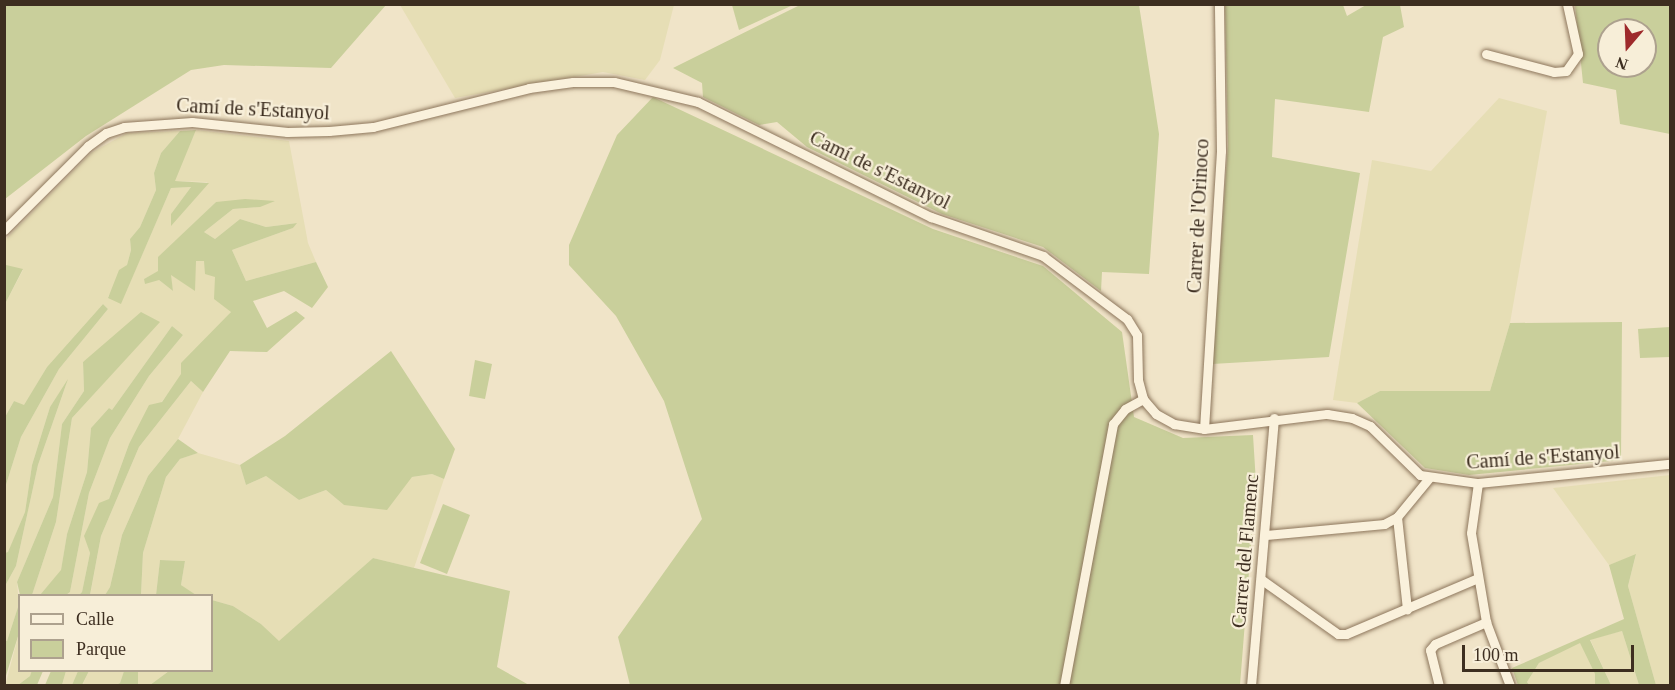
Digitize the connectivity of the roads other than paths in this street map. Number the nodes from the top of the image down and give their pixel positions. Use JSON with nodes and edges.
{"nodes":[{"id":1,"x":1219,"y":4,"type":"edge"},
{"id":2,"x":1567,"y":4,"type":"edge"},
{"id":3,"x":1486,"y":54,"type":"dead end"},
{"id":4,"x":4,"y":230,"type":"edge"},
{"id":5,"x":1143,"y":399,"type":"junction"},
{"id":6,"x":1274,"y":418,"type":"junction"},
{"id":7,"x":1204,"y":429,"type":"junction"},
{"id":8,"x":1671,"y":464,"type":"edge"},
{"id":9,"x":1429,"y":478,"type":"junction"},
{"id":10,"x":1478,"y":483,"type":"junction"},
{"id":11,"x":1396,"y":517,"type":"junction"},
{"id":12,"x":1266,"y":535,"type":"junction"},
{"id":13,"x":1478,"y":578,"type":"junction"},
{"id":14,"x":1262,"y":580,"type":"junction"},
{"id":15,"x":1407,"y":609,"type":"junction"},
{"id":16,"x":1486,"y":622,"type":"junction"},
{"id":17,"x":1064,"y":686,"type":"edge"},
{"id":18,"x":1251,"y":686,"type":"edge"},
{"id":19,"x":1439,"y":686,"type":"edge"},
{"id":20,"x":1510,"y":686,"type":"edge"}],
"edges":[{"from":1,"to":7,"type":"street","name":"Carrer de l'Orinoco"},
{"from":2,"to":3,"type":"street"},
{"from":4,"to":5,"type":"street","name":"Camí de s'Estanyol"},
{"from":5,"to":7,"type":"street","name":"Camí de s'Estanyol"},
{"from":5,"to":17,"type":"street"},
{"from":6,"to":7,"type":"street","name":"Camí de s'Estanyol"},
{"from":6,"to":9,"type":"street","name":"Camí de s'Estanyol"},
{"from":6,"to":12,"type":"street","name":"Carrer del Flamenc"},
{"from":8,"to":10,"type":"street","name":"Camí de s'Estanyol"},
{"from":9,"to":10,"type":"street","name":"Camí de s'Estanyol"},
{"from":9,"to":11,"type":"street"},
{"from":10,"to":13,"type":"street"},
{"from":11,"to":12,"type":"street"},
{"from":11,"to":15,"type":"street"},
{"from":12,"to":14,"type":"street","name":"Carrer del Flamenc"},
{"from":13,"to":15,"type":"street"},
{"from":13,"to":16,"type":"street"},
{"from":14,"to":15,"type":"street"},
{"from":14,"to":18,"type":"street","name":"Carrer del Flamenc"},
{"from":16,"to":19,"type":"street"},
{"from":16,"to":20,"type":"street"}]}
